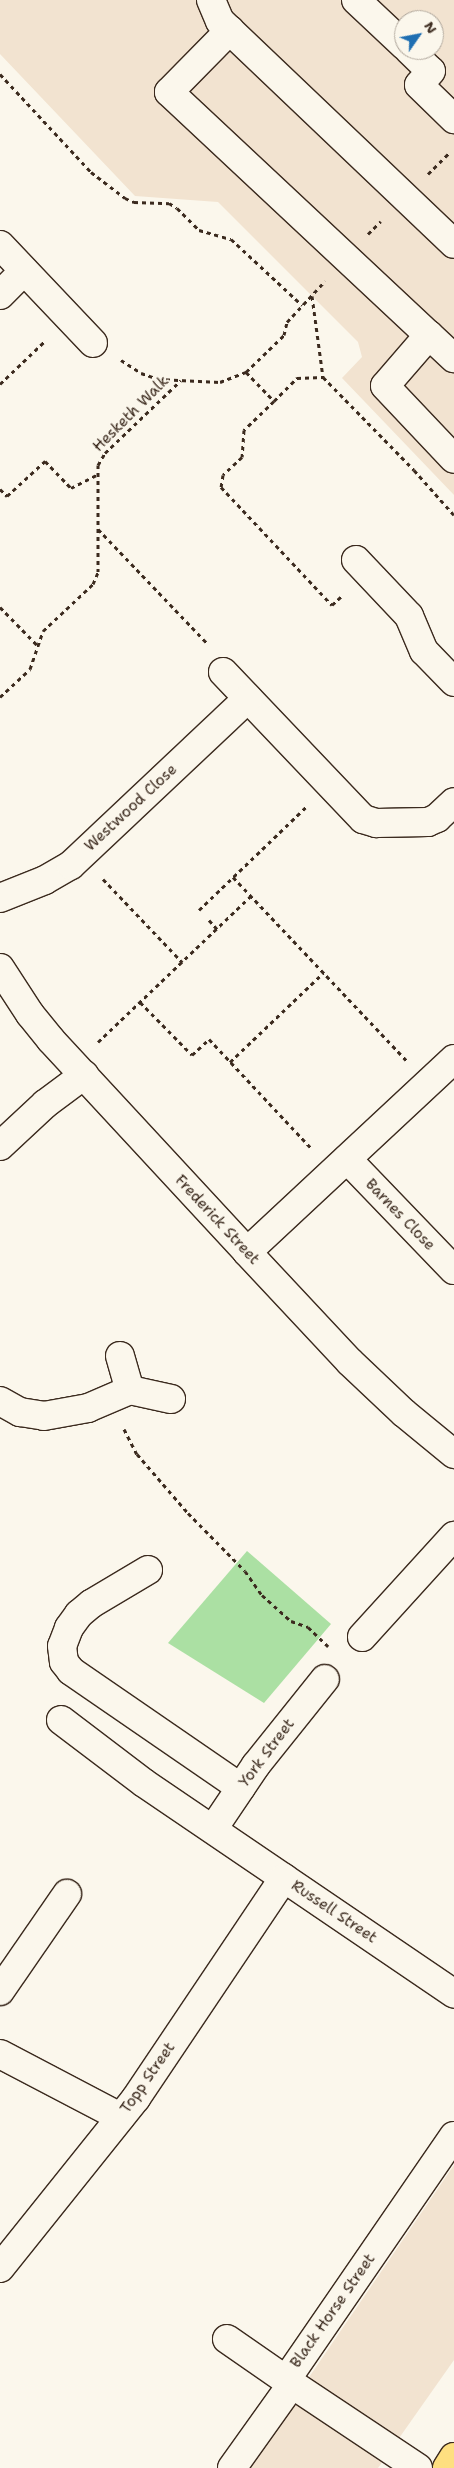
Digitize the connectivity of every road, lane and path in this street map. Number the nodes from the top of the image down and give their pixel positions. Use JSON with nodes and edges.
{"nodes":[{"id":1,"x":211,"y":0,"type":"edge"},
{"id":2,"x":356,"y":0,"type":"edge"},
{"id":3,"x":230,"y":30,"type":"junction"},
{"id":4,"x":394,"y":36,"type":"edge"},
{"id":5,"x":419,"y":60,"type":"edge"},
{"id":6,"x":0,"y":74,"type":"edge"},
{"id":7,"x":454,"y":119,"type":"edge"},
{"id":8,"x":454,"y":148,"type":"edge"},
{"id":9,"x":404,"y":197,"type":"junction"},
{"id":10,"x":454,"y":244,"type":"edge"},
{"id":11,"x":0,"y":245,"type":"edge"},
{"id":12,"x":346,"y":258,"type":"junction"},
{"id":13,"x":24,"y":270,"type":"junction"},
{"id":14,"x":0,"y":295,"type":"edge"},
{"id":15,"x":302,"y":305,"type":"junction"},
{"id":16,"x":69,"y":318,"type":"junction"},
{"id":17,"x":429,"y":335,"type":"junction"},
{"id":18,"x":93,"y":342,"type":"joint"},
{"id":19,"x":454,"y":358,"type":"edge"},
{"id":20,"x":246,"y":372,"type":"junction"},
{"id":21,"x":323,"y":377,"type":"dead end"},
{"id":22,"x":181,"y":380,"type":"junction"},
{"id":23,"x":0,"y":384,"type":"edge"},
{"id":24,"x":274,"y":400,"type":"junction"},
{"id":25,"x":454,"y":459,"type":"edge"},
{"id":26,"x":98,"y":474,"type":"junction"},
{"id":27,"x":0,"y":489,"type":"edge"},
{"id":28,"x":98,"y":529,"type":"junction"},
{"id":29,"x":361,"y":566,"type":"joint"},
{"id":30,"x":0,"y":607,"type":"edge"},
{"id":31,"x":38,"y":646,"type":"junction"},
{"id":32,"x":222,"y":672,"type":"joint"},
{"id":33,"x":454,"y":682,"type":"edge"},
{"id":34,"x":0,"y":697,"type":"edge"},
{"id":35,"x":248,"y":698,"type":"junction"},
{"id":36,"x":330,"y":784,"type":"junction"},
{"id":37,"x":454,"y":802,"type":"edge"},
{"id":38,"x":81,"y":855,"type":"junction"},
{"id":39,"x":233,"y":877,"type":"junction"},
{"id":40,"x":251,"y":896,"type":"junction"},
{"id":41,"x":0,"y":898,"type":"edge"},
{"id":42,"x":199,"y":910,"type":"dead end"},
{"id":43,"x":209,"y":920,"type":"dead end"},
{"id":44,"x":217,"y":929,"type":"junction"},
{"id":45,"x":182,"y":962,"type":"junction"},
{"id":46,"x":0,"y":968,"type":"edge"},
{"id":47,"x":323,"y":973,"type":"junction"},
{"id":48,"x":140,"y":1002,"type":"junction"},
{"id":49,"x":454,"y":1059,"type":"edge"},
{"id":50,"x":230,"y":1062,"type":"junction"},
{"id":51,"x":79,"y":1070,"type":"junction"},
{"id":52,"x":428,"y":1084,"type":"junction"},
{"id":53,"x":0,"y":1146,"type":"edge"},
{"id":54,"x":340,"y":1165,"type":"junction"},
{"id":55,"x":247,"y":1252,"type":"junction"},
{"id":56,"x":454,"y":1270,"type":"edge"},
{"id":57,"x":120,"y":1356,"type":"dead end"},
{"id":58,"x":119,"y":1395,"type":"junction"},
{"id":59,"x":172,"y":1399,"type":"dead end"},
{"id":60,"x":0,"y":1401,"type":"edge"},
{"id":61,"x":454,"y":1454,"type":"edge"},
{"id":62,"x":454,"y":1536,"type":"edge"},
{"id":63,"x":148,"y":1570,"type":"dead end"},
{"id":64,"x":362,"y":1637,"type":"dead end"},
{"id":65,"x":336,"y":1652,"type":"dead end"},
{"id":66,"x":324,"y":1679,"type":"dead end"},
{"id":67,"x":61,"y":1720,"type":"dead end"},
{"id":68,"x":241,"y":1788,"type":"junction"},
{"id":69,"x":213,"y":1830,"type":"junction"},
{"id":70,"x":284,"y":1878,"type":"junction"},
{"id":71,"x":67,"y":1894,"type":"dead end"},
{"id":72,"x":0,"y":1991,"type":"edge"},
{"id":73,"x":454,"y":1994,"type":"edge"},
{"id":74,"x":0,"y":2054,"type":"edge"},
{"id":75,"x":120,"y":2117,"type":"junction"},
{"id":76,"x":454,"y":2136,"type":"edge"},
{"id":77,"x":0,"y":2268,"type":"edge"},
{"id":78,"x":227,"y":2339,"type":"dead end"},
{"id":79,"x":289,"y":2382,"type":"junction"},
{"id":80,"x":454,"y":2457,"type":"edge"},
{"id":81,"x":232,"y":2468,"type":"edge"},
{"id":82,"x":418,"y":2468,"type":"edge"},
{"id":83,"x":447,"y":2468,"type":"edge"}],
"edges":[{"from":1,"to":3,"type":"street"},
{"from":2,"to":4,"type":"street"},
{"from":3,"to":9,"type":"street"},
{"from":3,"to":12,"type":"street"},
{"from":5,"to":7,"type":"street"},
{"from":6,"to":15,"type":"path"},
{"from":8,"to":9,"type":"path"},
{"from":9,"to":10,"type":"street"},
{"from":9,"to":12,"type":"path"},
{"from":11,"to":13,"type":"street"},
{"from":12,"to":15,"type":"path"},
{"from":12,"to":17,"type":"street"},
{"from":13,"to":14,"type":"street"},
{"from":13,"to":16,"type":"street"},
{"from":15,"to":20,"type":"path"},
{"from":16,"to":18,"type":"street"},
{"from":16,"to":23,"type":"path"},
{"from":17,"to":19,"type":"street"},
{"from":17,"to":25,"type":"street"},
{"from":18,"to":22,"type":"path"},
{"from":20,"to":22,"type":"path"},
{"from":20,"to":24,"type":"path"},
{"from":21,"to":24,"type":"path"},
{"from":22,"to":26,"type":"path","name":"Hesketh Walk"},
{"from":24,"to":29,"type":"path"},
{"from":26,"to":27,"type":"path"},
{"from":26,"to":28,"type":"path","name":"Hesketh Walk"},
{"from":28,"to":31,"type":"path","name":"Hesketh Walk"},
{"from":28,"to":32,"type":"path"},
{"from":29,"to":33,"type":"street"},
{"from":30,"to":31,"type":"path"},
{"from":31,"to":34,"type":"path","name":"Hesketh Walk"},
{"from":32,"to":35,"type":"street"},
{"from":35,"to":36,"type":"street"},
{"from":35,"to":38,"type":"street","name":"Westwood Close"},
{"from":36,"to":37,"type":"street"},
{"from":36,"to":39,"type":"path"},
{"from":38,"to":41,"type":"street","name":"Westwood Close"},
{"from":38,"to":45,"type":"path"},
{"from":39,"to":40,"type":"path"},
{"from":39,"to":42,"type":"path"},
{"from":40,"to":44,"type":"path"},
{"from":40,"to":47,"type":"path"},
{"from":43,"to":44,"type":"path"},
{"from":44,"to":45,"type":"path"},
{"from":45,"to":48,"type":"path"},
{"from":46,"to":51,"type":"street","name":"Frederick Street"},
{"from":47,"to":50,"type":"path"},
{"from":47,"to":52,"type":"path"},
{"from":48,"to":50,"type":"path"},
{"from":48,"to":51,"type":"path"},
{"from":49,"to":52,"type":"street"},
{"from":50,"to":54,"type":"path"},
{"from":51,"to":53,"type":"street"},
{"from":51,"to":55,"type":"street","name":"Frederick Street"},
{"from":52,"to":54,"type":"street"},
{"from":54,"to":55,"type":"street"},
{"from":54,"to":56,"type":"street","name":"Barnes Close"},
{"from":55,"to":61,"type":"street","name":"Frederick Street"},
{"from":57,"to":58,"type":"street"},
{"from":58,"to":59,"type":"street"},
{"from":58,"to":60,"type":"street"},
{"from":58,"to":65,"type":"path"},
{"from":62,"to":64,"type":"street"},
{"from":63,"to":68,"type":"street"},
{"from":66,"to":68,"type":"street","name":"York Street"},
{"from":67,"to":69,"type":"street","name":"Russell Street"},
{"from":68,"to":69,"type":"street","name":"York Street"},
{"from":69,"to":70,"type":"street","name":"Russell Street"},
{"from":70,"to":73,"type":"street","name":"Russell Street"},
{"from":70,"to":75,"type":"street","name":"Topp Street"},
{"from":71,"to":72,"type":"street"},
{"from":74,"to":75,"type":"street"},
{"from":75,"to":77,"type":"street","name":"Topp Street"},
{"from":76,"to":79,"type":"street","name":"Black Horse Street"},
{"from":78,"to":79,"type":"street"},
{"from":79,"to":81,"type":"street"},
{"from":79,"to":82,"type":"street","name":"Black Horse Street"},
{"from":80,"to":83,"type":"main road"}]}
